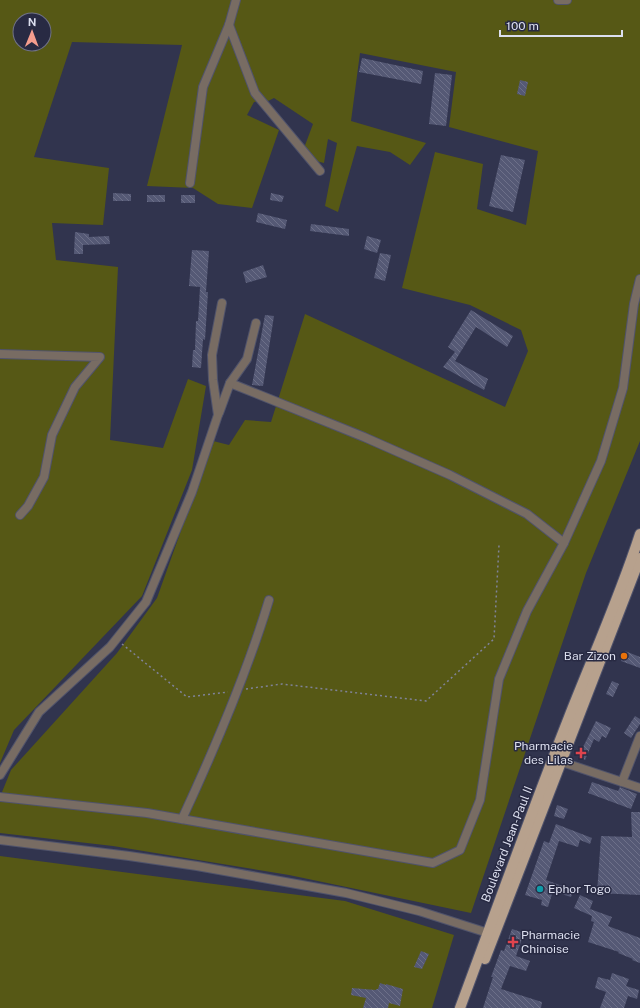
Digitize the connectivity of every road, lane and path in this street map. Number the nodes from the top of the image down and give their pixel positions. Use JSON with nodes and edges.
{"nodes":[{"id":1,"x":236,"y":0,"type":"edge"},
{"id":2,"x":558,"y":0,"type":"edge"},
{"id":3,"x":567,"y":0,"type":"edge"},
{"id":4,"x":229,"y":25,"type":"junction"},
{"id":5,"x":320,"y":171,"type":"dead end"},
{"id":6,"x":190,"y":183,"type":"dead end"},
{"id":7,"x":640,"y":279,"type":"edge"},
{"id":8,"x":222,"y":303,"type":"dead end"},
{"id":9,"x":256,"y":324,"type":"dead end"},
{"id":10,"x":0,"y":354,"type":"edge"},
{"id":11,"x":230,"y":383,"type":"junction"},
{"id":12,"x":218,"y":416,"type":"junction"},
{"id":13,"x":20,"y":515,"type":"dead end"},
{"id":14,"x":640,"y":534,"type":"edge"},
{"id":15,"x":564,"y":543,"type":"junction"},
{"id":16,"x":499,"y":545,"type":"dead end"},
{"id":17,"x":640,"y":558,"type":"edge"},
{"id":18,"x":637,"y":576,"type":"edge"},
{"id":19,"x":269,"y":600,"type":"dead end"},
{"id":20,"x":116,"y":640,"type":"junction"},
{"id":21,"x":238,"y":690,"type":"junction"},
{"id":22,"x":640,"y":736,"type":"edge"},
{"id":23,"x":562,"y":762,"type":"junction"},
{"id":24,"x":0,"y":775,"type":"edge"},
{"id":25,"x":622,"y":782,"type":"junction"},
{"id":26,"x":640,"y":788,"type":"edge"},
{"id":27,"x":0,"y":797,"type":"edge"},
{"id":28,"x":182,"y":819,"type":"junction"},
{"id":29,"x":0,"y":840,"type":"edge"},
{"id":30,"x":488,"y":933,"type":"junction"},
{"id":31,"x":460,"y":1008,"type":"edge"},
{"id":32,"x":467,"y":1008,"type":"edge"}],
"edges":[{"from":1,"to":4,"type":"street"},
{"from":2,"to":3,"type":"street"},
{"from":4,"to":5,"type":"street"},
{"from":4,"to":6,"type":"street"},
{"from":7,"to":15,"type":"street"},
{"from":8,"to":12,"type":"street"},
{"from":9,"to":11,"type":"street"},
{"from":10,"to":13,"type":"street"},
{"from":11,"to":12,"type":"street"},
{"from":11,"to":15,"type":"street"},
{"from":12,"to":20,"type":"street"},
{"from":14,"to":30,"type":"main road","name":"Boulevard Jean-Paul II"},
{"from":15,"to":28,"type":"street"},
{"from":16,"to":21,"type":"path"},
{"from":17,"to":18,"type":"main road","name":"Boulevard Jean-Paul II"},
{"from":18,"to":23,"type":"main road","name":"Boulevard Jean-Paul II"},
{"from":19,"to":21,"type":"street"},
{"from":20,"to":21,"type":"path"},
{"from":20,"to":24,"type":"street"},
{"from":21,"to":28,"type":"street"},
{"from":22,"to":25,"type":"street"},
{"from":23,"to":25,"type":"street"},
{"from":23,"to":32,"type":"main road","name":"Boulevard Jean-Paul II"},
{"from":25,"to":26,"type":"street"},
{"from":27,"to":28,"type":"street"},
{"from":29,"to":30,"type":"street"},
{"from":30,"to":31,"type":"main road","name":"Boulevard Jean-Paul II"}]}
